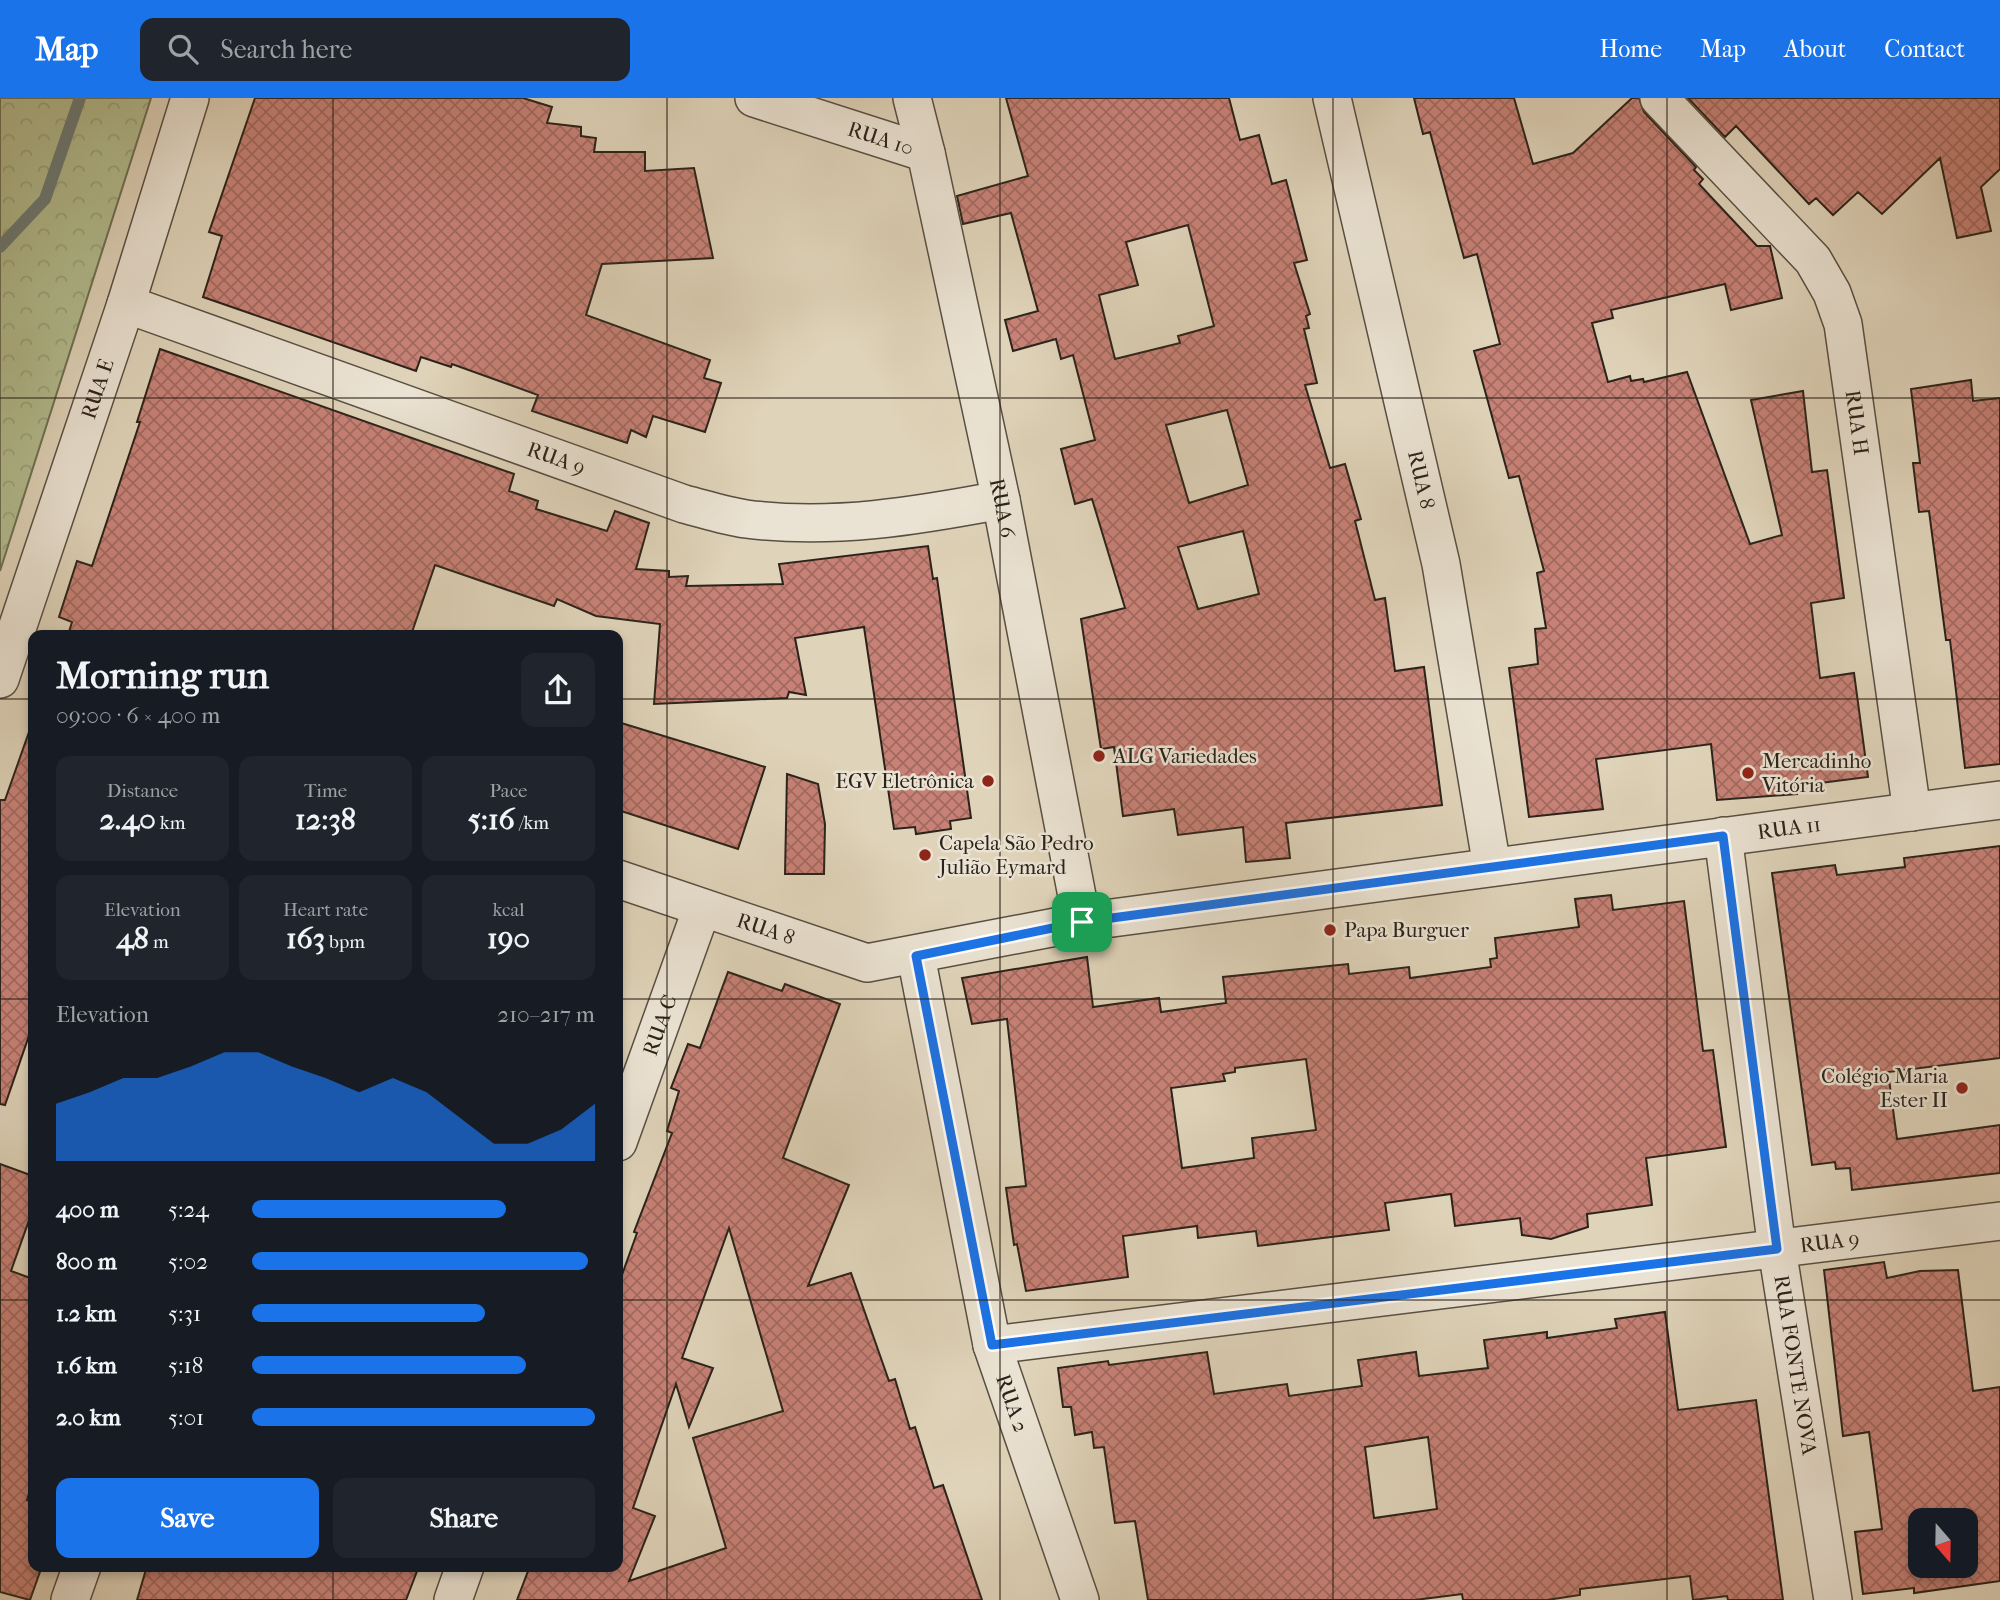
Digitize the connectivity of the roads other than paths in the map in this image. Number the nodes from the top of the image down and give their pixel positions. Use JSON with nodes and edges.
{"nodes":[{"id":1,"x":190,"y":98,"type":"edge"},
{"id":2,"x":754,"y":98,"type":"edge"},
{"id":3,"x":912,"y":98,"type":"edge"},
{"id":4,"x":1332,"y":98,"type":"edge"},
{"id":5,"x":1659,"y":98,"type":"edge"},
{"id":6,"x":926,"y":153,"type":"junction"},
{"id":7,"x":126,"y":304,"type":"junction"},
{"id":8,"x":1001,"y":500,"type":"junction"},
{"id":9,"x":13,"y":672,"type":"edge"},
{"id":10,"x":2000,"y":800,"type":"edge"},
{"id":11,"x":1912,"y":812,"type":"junction"},
{"id":12,"x":1723,"y":836,"type":"junction"},
{"id":13,"x":1492,"y":867,"type":"junction"},
{"id":14,"x":623,"y":881,"type":"edge"},
{"id":15,"x":702,"y":908,"type":"junction"},
{"id":16,"x":1082,"y":922,"type":"junction"},
{"id":17,"x":916,"y":956,"type":"junction"},
{"id":18,"x":623,"y":1128,"type":"edge"},
{"id":19,"x":2000,"y":1220,"type":"edge"},
{"id":20,"x":1777,"y":1249,"type":"junction"},
{"id":21,"x":992,"y":1345,"type":"junction"},
{"id":22,"x":80,"y":1572,"type":"edge"},
{"id":23,"x":463,"y":1572,"type":"edge"},
{"id":24,"x":69,"y":1600,"type":"edge"},
{"id":25,"x":453,"y":1600,"type":"edge"},
{"id":26,"x":1080,"y":1600,"type":"edge"},
{"id":27,"x":1833,"y":1600,"type":"edge"}],
"edges":[{"from":1,"to":7,"type":"street","name":"RUA E"},
{"from":2,"to":6,"type":"street","name":"RUA 10"},
{"from":3,"to":6,"type":"street","name":"RUA 6"},
{"from":4,"to":13,"type":"street","name":"RUA 8"},
{"from":5,"to":11,"type":"street","name":"RUA H"},
{"from":6,"to":8,"type":"street","name":"RUA 6"},
{"from":7,"to":8,"type":"street","name":"RUA 9"},
{"from":7,"to":9,"type":"street","name":"RUA E"},
{"from":8,"to":16,"type":"street","name":"RUA 6"},
{"from":10,"to":11,"type":"street","name":"RUA 11"},
{"from":11,"to":12,"type":"street","name":"RUA 11"},
{"from":12,"to":13,"type":"street","name":"RUA 11"},
{"from":12,"to":20,"type":"street","name":"RUA FONTE NOVA"},
{"from":13,"to":16,"type":"street","name":"RUA 11"},
{"from":14,"to":15,"type":"street","name":"RUA 8"},
{"from":15,"to":17,"type":"street","name":"RUA 8"},
{"from":15,"to":18,"type":"street","name":"RUA C"},
{"from":16,"to":17,"type":"street","name":"RUA 11"},
{"from":17,"to":21,"type":"street","name":"RUA 2"},
{"from":19,"to":20,"type":"street","name":"RUA 9"},
{"from":20,"to":21,"type":"street","name":"RUA 9"},
{"from":20,"to":27,"type":"street","name":"RUA FONTE NOVA"},
{"from":21,"to":26,"type":"street","name":"RUA 2"},
{"from":22,"to":24,"type":"street"},
{"from":23,"to":25,"type":"street"}]}
